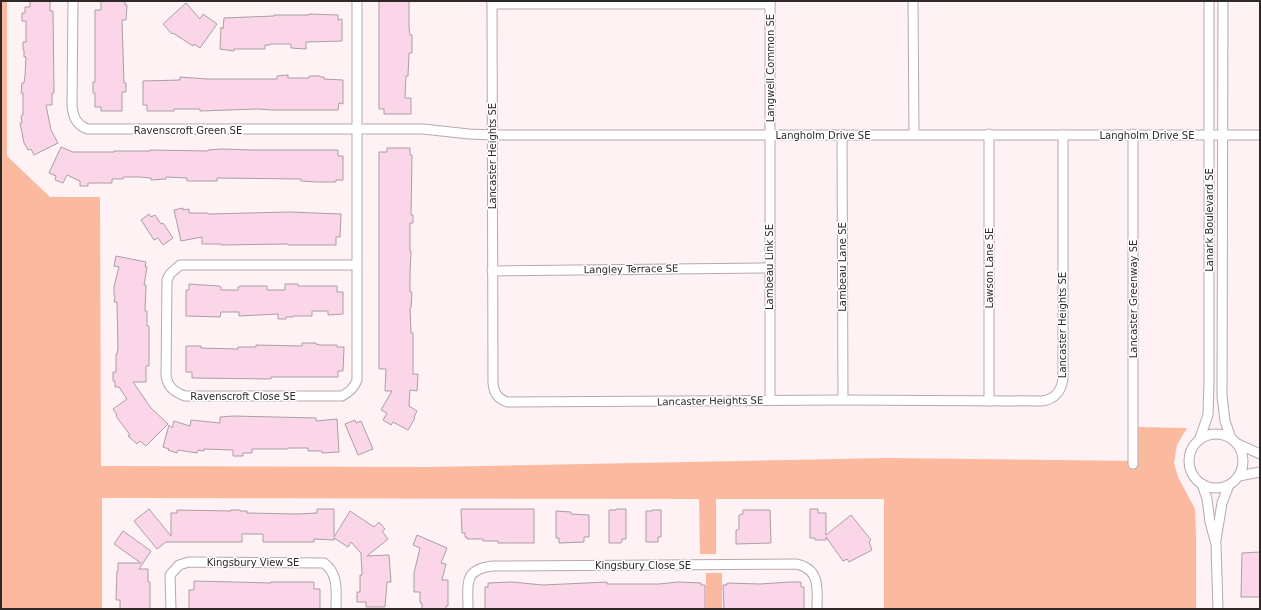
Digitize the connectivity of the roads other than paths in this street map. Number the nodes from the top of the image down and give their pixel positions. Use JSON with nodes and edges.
{"nodes":[{"id":1,"x":73,"y":1,"type":"edge"},
{"id":2,"x":357,"y":1,"type":"edge"},
{"id":3,"x":913,"y":1,"type":"edge"},
{"id":4,"x":1209,"y":1,"type":"edge"},
{"id":5,"x":1223,"y":1,"type":"edge"},
{"id":6,"x":492,"y":2,"type":"edge"},
{"id":7,"x":770,"y":2,"type":"edge"},
{"id":8,"x":423,"y":129,"type":"joint"},
{"id":9,"x":358,"y":130,"type":"junction"},
{"id":10,"x":842,"y":134,"type":"junction"},
{"id":11,"x":914,"y":134,"type":"junction"},
{"id":12,"x":989,"y":134,"type":"junction"},
{"id":13,"x":1063,"y":134,"type":"junction"},
{"id":14,"x":1133,"y":134,"type":"junction"},
{"id":15,"x":492,"y":135,"type":"junction"},
{"id":16,"x":770,"y":135,"type":"junction"},
{"id":17,"x":1209,"y":135,"type":"junction"},
{"id":18,"x":1223,"y":135,"type":"junction"},
{"id":19,"x":1260,"y":135,"type":"edge"},
{"id":20,"x":358,"y":265,"type":"junction"},
{"id":21,"x":769,"y":268,"type":"junction"},
{"id":22,"x":492,"y":271,"type":"junction"},
{"id":23,"x":770,"y":400,"type":"junction"},
{"id":24,"x":843,"y":400,"type":"junction"},
{"id":25,"x":989,"y":401,"type":"junction"},
{"id":26,"x":1200,"y":438,"type":"junction"},
{"id":27,"x":1234,"y":440,"type":"junction"},
{"id":28,"x":1260,"y":454,"type":"edge"},
{"id":29,"x":1133,"y":464,"type":"dead end"},
{"id":30,"x":1260,"y":472,"type":"edge"},
{"id":31,"x":1239,"y":476,"type":"junction"},
{"id":32,"x":1202,"y":484,"type":"junction"},
{"id":33,"x":1229,"y":485,"type":"junction"},
{"id":34,"x":1216,"y":544,"type":"junction"},
{"id":35,"x":170,"y":609,"type":"edge"},
{"id":36,"x":336,"y":609,"type":"edge"},
{"id":37,"x":468,"y":609,"type":"edge"},
{"id":38,"x":817,"y":609,"type":"edge"},
{"id":39,"x":1218,"y":609,"type":"edge"}],
"edges":[{"from":1,"to":9,"type":"street","name":"Ravenscroft Green SE"},
{"from":2,"to":9,"type":"street","name":"Ravenscroft Close SE"},
{"from":3,"to":11,"type":"street"},
{"from":4,"to":17,"type":"street","name":"Lanark Boulevard SE"},
{"from":5,"to":18,"type":"street","name":"Lanark Boulevard SE"},
{"from":6,"to":7,"type":"street"},
{"from":6,"to":15,"type":"street","name":"Lancaster Heights SE"},
{"from":7,"to":16,"type":"street","name":"Langwell Common SE"},
{"from":8,"to":9,"type":"street","name":"Ravenscroft Green SE"},
{"from":8,"to":15,"type":"street","name":"Langholm Drive SE"},
{"from":9,"to":20,"type":"street","name":"Ravenscroft Close SE"},
{"from":10,"to":11,"type":"street","name":"Langholm Drive SE"},
{"from":10,"to":16,"type":"street","name":"Langholm Drive SE"},
{"from":10,"to":24,"type":"street","name":"Lambeau Lane SE"},
{"from":11,"to":12,"type":"street","name":"Langholm Drive SE"},
{"from":12,"to":13,"type":"street","name":"Langholm Drive SE"},
{"from":12,"to":25,"type":"street","name":"Lawson Lane SE"},
{"from":13,"to":14,"type":"street","name":"Langholm Drive SE"},
{"from":13,"to":25,"type":"street","name":"Lancaster Heights SE"},
{"from":14,"to":17,"type":"street","name":"Langholm Drive SE"},
{"from":14,"to":29,"type":"street","name":"Lancaster Greenway SE"},
{"from":15,"to":16,"type":"street","name":"Langholm Drive SE"},
{"from":15,"to":22,"type":"street","name":"Lancaster Heights SE"},
{"from":16,"to":21,"type":"street","name":"Lambeau Link SE"},
{"from":17,"to":18,"type":"street","name":"Langholm Drive SE"},
{"from":17,"to":26,"type":"street","name":"Lanark Boulevard SE"},
{"from":18,"to":19,"type":"street","name":"Langholm Drive SE"},
{"from":18,"to":27,"type":"street","name":"Lanark Boulevard SE"},
{"from":20,"to":20,"type":"street","name":"Ravenscroft Close SE"},
{"from":21,"to":22,"type":"street","name":"Langley Terrace SE"},
{"from":21,"to":23,"type":"street","name":"Lambeau Link SE"},
{"from":22,"to":23,"type":"street","name":"Lancaster Heights SE"},
{"from":23,"to":24,"type":"street","name":"Lancaster Heights SE"},
{"from":24,"to":25,"type":"street","name":"Lancaster Heights SE"},
{"from":26,"to":27,"type":"street"},
{"from":26,"to":32,"type":"street"},
{"from":27,"to":28,"type":"street"},
{"from":27,"to":31,"type":"street"},
{"from":30,"to":31,"type":"street"},
{"from":31,"to":33,"type":"street"},
{"from":32,"to":33,"type":"street"},
{"from":32,"to":34,"type":"street"},
{"from":33,"to":34,"type":"street"},
{"from":34,"to":39,"type":"street"},
{"from":35,"to":36,"type":"street","name":"Kingsbury View SE"},
{"from":37,"to":38,"type":"street","name":"Kingsbury Close SE"}]}
